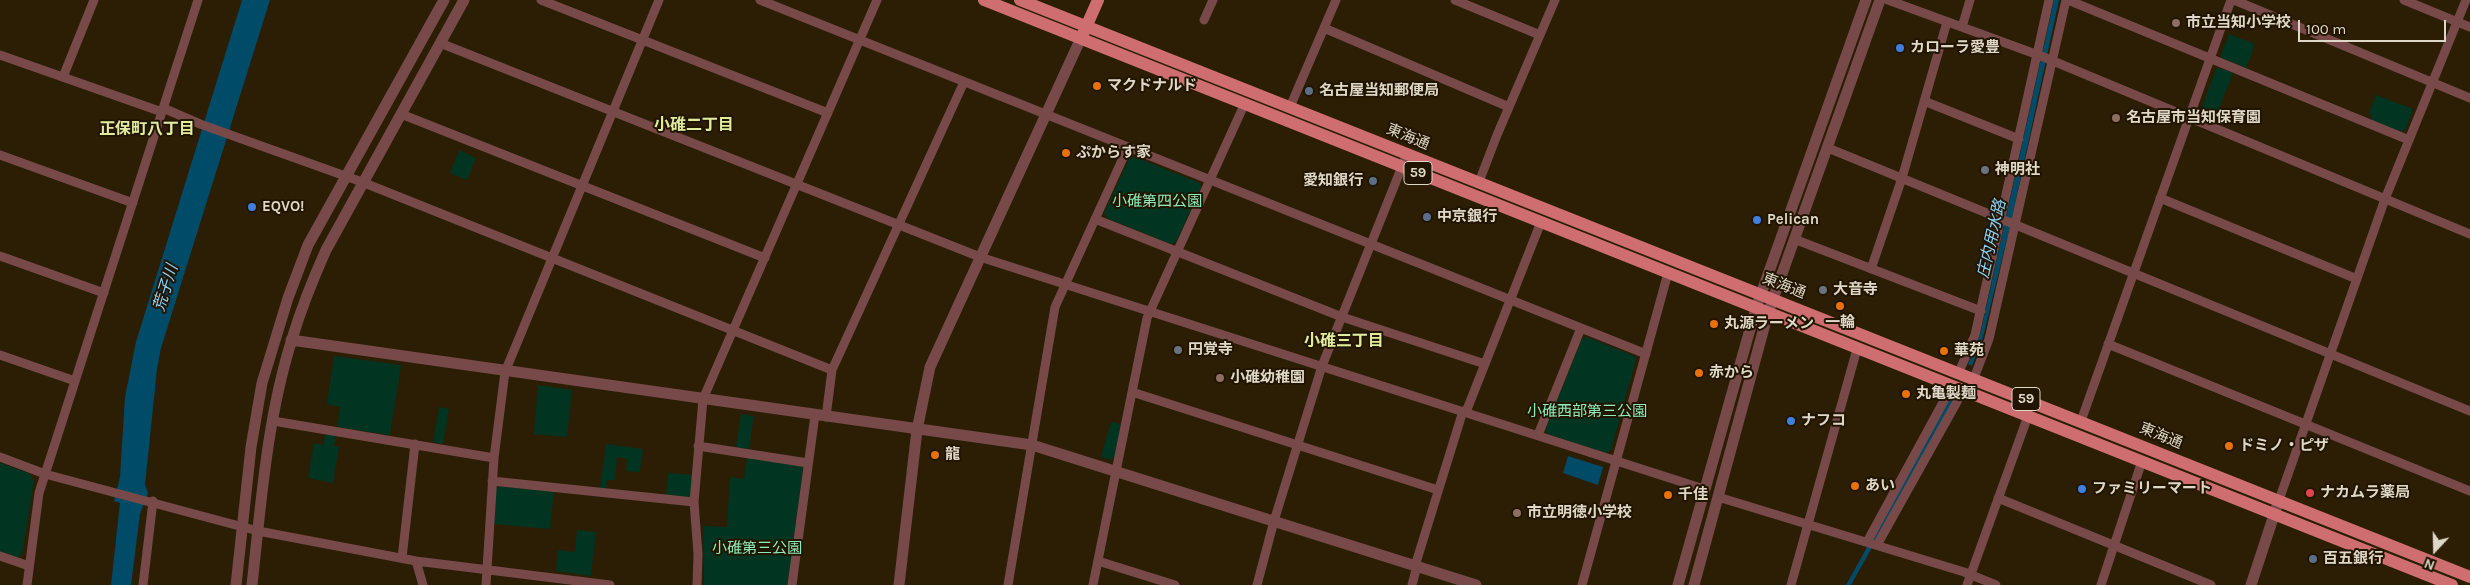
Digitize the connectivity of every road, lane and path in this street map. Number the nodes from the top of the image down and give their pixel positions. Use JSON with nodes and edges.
{"nodes":[{"id":1,"x":94,"y":0,"type":"edge"},
{"id":2,"x":198,"y":0,"type":"edge"},
{"id":3,"x":444,"y":0,"type":"edge"},
{"id":4,"x":464,"y":0,"type":"edge"},
{"id":5,"x":541,"y":0,"type":"edge"},
{"id":6,"x":659,"y":0,"type":"edge"},
{"id":7,"x":760,"y":0,"type":"edge"},
{"id":8,"x":877,"y":0,"type":"edge"},
{"id":9,"x":984,"y":0,"type":"edge"},
{"id":10,"x":1020,"y":0,"type":"edge"},
{"id":11,"x":1098,"y":0,"type":"edge"},
{"id":12,"x":1213,"y":0,"type":"edge"},
{"id":13,"x":1336,"y":0,"type":"edge"},
{"id":14,"x":1455,"y":0,"type":"edge"},
{"id":15,"x":1555,"y":0,"type":"edge"},
{"id":16,"x":1866,"y":0,"type":"edge"},
{"id":17,"x":1880,"y":0,"type":"edge"},
{"id":18,"x":1888,"y":0,"type":"edge"},
{"id":19,"x":1970,"y":0,"type":"edge"},
{"id":20,"x":2049,"y":0,"type":"edge"},
{"id":21,"x":2067,"y":0,"type":"edge"},
{"id":22,"x":2230,"y":0,"type":"edge"},
{"id":23,"x":2234,"y":0,"type":"edge"},
{"id":24,"x":2404,"y":0,"type":"edge"},
{"id":25,"x":2466,"y":0,"type":"edge"},
{"id":26,"x":1204,"y":20,"type":"dead end"},
{"id":27,"x":1947,"y":22,"type":"junction"},
{"id":28,"x":2457,"y":22,"type":"junction"},
{"id":29,"x":1086,"y":26,"type":"junction"},
{"id":30,"x":1962,"y":27,"type":"junction"},
{"id":31,"x":1324,"y":28,"type":"junction"},
{"id":32,"x":2470,"y":28,"type":"edge"},
{"id":33,"x":1540,"y":35,"type":"junction"},
{"id":34,"x":1080,"y":38,"type":"junction"},
{"id":35,"x":642,"y":40,"type":"junction"},
{"id":36,"x":860,"y":40,"type":"junction"},
{"id":37,"x":440,"y":43,"type":"junction"},
{"id":38,"x":0,"y":55,"type":"edge"},
{"id":39,"x":2044,"y":58,"type":"junction"},
{"id":40,"x":2210,"y":58,"type":"junction"},
{"id":41,"x":63,"y":77,"type":"junction"},
{"id":42,"x":964,"y":82,"type":"junction"},
{"id":43,"x":2432,"y":82,"type":"junction"},
{"id":44,"x":2470,"y":98,"type":"edge"},
{"id":45,"x":1924,"y":101,"type":"junction"},
{"id":46,"x":1245,"y":103,"type":"junction"},
{"id":47,"x":1290,"y":107,"type":"junction"},
{"id":48,"x":1509,"y":107,"type":"junction"},
{"id":49,"x":163,"y":110,"type":"junction"},
{"id":50,"x":613,"y":112,"type":"junction"},
{"id":51,"x":828,"y":113,"type":"junction"},
{"id":52,"x":400,"y":114,"type":"junction"},
{"id":53,"x":1046,"y":114,"type":"junction"},
{"id":54,"x":2188,"y":118,"type":"junction"},
{"id":55,"x":2019,"y":139,"type":"junction"},
{"id":56,"x":2409,"y":140,"type":"junction"},
{"id":57,"x":1128,"y":147,"type":"junction"},
{"id":58,"x":1828,"y":148,"type":"junction"},
{"id":59,"x":0,"y":154,"type":"edge"},
{"id":60,"x":1407,"y":154,"type":"junction"},
{"id":61,"x":1402,"y":166,"type":"junction"},
{"id":62,"x":345,"y":177,"type":"junction"},
{"id":63,"x":1902,"y":178,"type":"junction"},
{"id":64,"x":1210,"y":180,"type":"junction"},
{"id":65,"x":362,"y":182,"type":"junction"},
{"id":66,"x":1479,"y":182,"type":"junction"},
{"id":67,"x":797,"y":184,"type":"junction"},
{"id":68,"x":582,"y":186,"type":"junction"},
{"id":69,"x":2160,"y":198,"type":"junction"},
{"id":70,"x":2385,"y":199,"type":"junction"},
{"id":71,"x":133,"y":203,"type":"junction"},
{"id":72,"x":1095,"y":219,"type":"junction"},
{"id":73,"x":1541,"y":222,"type":"junction"},
{"id":74,"x":2009,"y":222,"type":"junction"},
{"id":75,"x":898,"y":225,"type":"junction"},
{"id":76,"x":2470,"y":234,"type":"edge"},
{"id":77,"x":1794,"y":239,"type":"junction"},
{"id":78,"x":1371,"y":244,"type":"junction"},
{"id":79,"x":1178,"y":252,"type":"junction"},
{"id":80,"x":0,"y":256,"type":"edge"},
{"id":81,"x":980,"y":257,"type":"junction"},
{"id":82,"x":552,"y":258,"type":"junction"},
{"id":83,"x":764,"y":258,"type":"junction"},
{"id":84,"x":1871,"y":269,"type":"junction"},
{"id":85,"x":1668,"y":273,"type":"junction"},
{"id":86,"x":2133,"y":273,"type":"junction"},
{"id":87,"x":2357,"y":279,"type":"junction"},
{"id":88,"x":1065,"y":284,"type":"junction"},
{"id":89,"x":104,"y":293,"type":"junction"},
{"id":90,"x":1766,"y":296,"type":"junction"},
{"id":91,"x":1510,"y":300,"type":"junction"},
{"id":92,"x":1150,"y":311,"type":"junction"},
{"id":93,"x":1762,"y":311,"type":"junction"},
{"id":94,"x":1980,"y":311,"type":"junction"},
{"id":95,"x":1342,"y":317,"type":"junction"},
{"id":96,"x":1581,"y":328,"type":"junction"},
{"id":97,"x":733,"y":330,"type":"junction"},
{"id":98,"x":292,"y":340,"type":"junction"},
{"id":99,"x":2108,"y":344,"type":"junction"},
{"id":100,"x":1857,"y":349,"type":"junction"},
{"id":101,"x":2331,"y":353,"type":"junction"},
{"id":102,"x":1646,"y":354,"type":"junction"},
{"id":103,"x":0,"y":355,"type":"edge"},
{"id":104,"x":1485,"y":364,"type":"junction"},
{"id":105,"x":1322,"y":366,"type":"junction"},
{"id":106,"x":832,"y":370,"type":"junction"},
{"id":107,"x":505,"y":372,"type":"junction"},
{"id":108,"x":1959,"y":372,"type":"junction"},
{"id":109,"x":1974,"y":378,"type":"junction"},
{"id":110,"x":75,"y":381,"type":"junction"},
{"id":111,"x":1957,"y":388,"type":"junction"},
{"id":112,"x":1132,"y":392,"type":"junction"},
{"id":113,"x":703,"y":399,"type":"junction"},
{"id":114,"x":2470,"y":411,"type":"edge"},
{"id":115,"x":1464,"y":412,"type":"junction"},
{"id":116,"x":820,"y":416,"type":"junction"},
{"id":117,"x":2028,"y":416,"type":"junction"},
{"id":118,"x":272,"y":421,"type":"junction"},
{"id":119,"x":2081,"y":421,"type":"junction"},
{"id":120,"x":2306,"y":425,"type":"junction"},
{"id":121,"x":917,"y":430,"type":"junction"},
{"id":122,"x":1538,"y":435,"type":"junction"},
{"id":123,"x":415,"y":444,"type":"junction"},
{"id":124,"x":1298,"y":444,"type":"junction"},
{"id":125,"x":1032,"y":445,"type":"junction"},
{"id":126,"x":698,"y":446,"type":"junction"},
{"id":127,"x":0,"y":457,"type":"edge"},
{"id":128,"x":494,"y":458,"type":"junction"},
{"id":129,"x":1616,"y":460,"type":"junction"},
{"id":130,"x":2142,"y":462,"type":"junction"},
{"id":131,"x":808,"y":463,"type":"junction"},
{"id":132,"x":1117,"y":472,"type":"junction"},
{"id":133,"x":46,"y":474,"type":"junction"},
{"id":134,"x":492,"y":481,"type":"junction"},
{"id":135,"x":1704,"y":489,"type":"junction"},
{"id":136,"x":1438,"y":490,"type":"junction"},
{"id":137,"x":2470,"y":491,"type":"edge"},
{"id":138,"x":1718,"y":497,"type":"junction"},
{"id":139,"x":1998,"y":498,"type":"junction"},
{"id":140,"x":149,"y":500,"type":"junction"},
{"id":141,"x":2279,"y":500,"type":"junction"},
{"id":142,"x":694,"y":502,"type":"junction"},
{"id":143,"x":2274,"y":514,"type":"junction"},
{"id":144,"x":1274,"y":521,"type":"junction"},
{"id":145,"x":1808,"y":524,"type":"junction"},
{"id":146,"x":243,"y":526,"type":"junction"},
{"id":147,"x":258,"y":531,"type":"junction"},
{"id":148,"x":1872,"y":543,"type":"junction"},
{"id":149,"x":2114,"y":546,"type":"junction"},
{"id":150,"x":0,"y":556,"type":"edge"},
{"id":151,"x":402,"y":558,"type":"junction"},
{"id":152,"x":416,"y":561,"type":"junction"},
{"id":153,"x":1098,"y":561,"type":"junction"},
{"id":154,"x":29,"y":566,"type":"junction"},
{"id":155,"x":1416,"y":566,"type":"junction"},
{"id":156,"x":488,"y":570,"type":"junction"},
{"id":157,"x":1970,"y":574,"type":"junction"},
{"id":158,"x":2470,"y":577,"type":"edge"},
{"id":159,"x":596,"y":584,"type":"edge"},
{"id":160,"x":27,"y":585,"type":"edge"},
{"id":161,"x":143,"y":585,"type":"edge"},
{"id":162,"x":236,"y":585,"type":"edge"},
{"id":163,"x":252,"y":585,"type":"edge"},
{"id":164,"x":423,"y":585,"type":"edge"},
{"id":165,"x":486,"y":585,"type":"edge"},
{"id":166,"x":610,"y":585,"type":"edge"},
{"id":167,"x":697,"y":585,"type":"edge"},
{"id":168,"x":792,"y":585,"type":"edge"},
{"id":169,"x":899,"y":585,"type":"edge"},
{"id":170,"x":1008,"y":585,"type":"edge"},
{"id":171,"x":1093,"y":585,"type":"edge"},
{"id":172,"x":1175,"y":585,"type":"edge"},
{"id":173,"x":1257,"y":585,"type":"edge"},
{"id":174,"x":1412,"y":585,"type":"edge"},
{"id":175,"x":1476,"y":585,"type":"edge"},
{"id":176,"x":1582,"y":585,"type":"edge"},
{"id":177,"x":1678,"y":585,"type":"edge"},
{"id":178,"x":1694,"y":585,"type":"edge"},
{"id":179,"x":1791,"y":585,"type":"edge"},
{"id":180,"x":1967,"y":585,"type":"edge"},
{"id":181,"x":1996,"y":585,"type":"edge"},
{"id":182,"x":2101,"y":585,"type":"edge"},
{"id":183,"x":2211,"y":585,"type":"edge"},
{"id":184,"x":2250,"y":585,"type":"edge"},
{"id":185,"x":2452,"y":585,"type":"edge"}],
"edges":[{"from":1,"to":41,"type":"street"},
{"from":2,"to":49,"type":"street"},
{"from":3,"to":62,"type":"street"},
{"from":4,"to":37,"type":"street"},
{"from":5,"to":35,"type":"street"},
{"from":6,"to":35,"type":"street"},
{"from":7,"to":36,"type":"street"},
{"from":8,"to":36,"type":"street"},
{"from":9,"to":34,"type":"main road","name":"東海通"},
{"from":10,"to":29,"type":"main road","name":"東海通"},
{"from":11,"to":29,"type":"main road"},
{"from":12,"to":26,"type":"street"},
{"from":13,"to":31,"type":"street"},
{"from":14,"to":33,"type":"street"},
{"from":15,"to":33,"type":"street"},
{"from":16,"to":90,"type":"street"},
{"from":17,"to":58,"type":"street"},
{"from":18,"to":27,"type":"street"},
{"from":19,"to":30,"type":"street"},
{"from":20,"to":39,"type":"street"},
{"from":21,"to":39,"type":"street"},
{"from":21,"to":40,"type":"street"},
{"from":22,"to":40,"type":"street"},
{"from":23,"to":43,"type":"street"},
{"from":24,"to":28,"type":"street"},
{"from":25,"to":28,"type":"street"},
{"from":27,"to":30,"type":"street"},
{"from":27,"to":45,"type":"street"},
{"from":28,"to":32,"type":"street"},
{"from":28,"to":43,"type":"street"},
{"from":29,"to":34,"type":"main road"},
{"from":29,"to":47,"type":"main road","name":"東海通","number":"59"},
{"from":30,"to":39,"type":"street"},
{"from":31,"to":47,"type":"street"},
{"from":31,"to":48,"type":"street"},
{"from":33,"to":48,"type":"street"},
{"from":34,"to":46,"type":"main road","name":"東海通","number":"59"},
{"from":34,"to":53,"type":"street"},
{"from":35,"to":50,"type":"street"},
{"from":35,"to":51,"type":"street"},
{"from":36,"to":42,"type":"street"},
{"from":36,"to":51,"type":"street"},
{"from":37,"to":50,"type":"street"},
{"from":37,"to":52,"type":"street"},
{"from":38,"to":41,"type":"street"},
{"from":39,"to":54,"type":"street"},
{"from":39,"to":55,"type":"street"},
{"from":39,"to":74,"type":"street"},
{"from":40,"to":54,"type":"street"},
{"from":40,"to":56,"type":"street"},
{"from":41,"to":49,"type":"street"},
{"from":42,"to":53,"type":"street"},
{"from":42,"to":75,"type":"street"},
{"from":43,"to":44,"type":"street"},
{"from":43,"to":56,"type":"street"},
{"from":45,"to":55,"type":"street"},
{"from":45,"to":63,"type":"street"},
{"from":46,"to":61,"type":"main road","name":"東海通","number":"59"},
{"from":46,"to":64,"type":"street"},
{"from":47,"to":60,"type":"main road","name":"東海通","number":"59"},
{"from":48,"to":66,"type":"street"},
{"from":49,"to":62,"type":"street"},
{"from":49,"to":71,"type":"street"},
{"from":50,"to":67,"type":"street"},
{"from":50,"to":68,"type":"street"},
{"from":51,"to":67,"type":"street"},
{"from":52,"to":65,"type":"street"},
{"from":52,"to":68,"type":"street"},
{"from":53,"to":57,"type":"street"},
{"from":53,"to":81,"type":"street"},
{"from":54,"to":69,"type":"street"},
{"from":54,"to":70,"type":"street"},
{"from":55,"to":74,"type":"street"},
{"from":56,"to":70,"type":"street"},
{"from":57,"to":64,"type":"street"},
{"from":57,"to":72,"type":"street"},
{"from":58,"to":63,"type":"street"},
{"from":58,"to":77,"type":"street"},
{"from":59,"to":71,"type":"street"},
{"from":60,"to":61,"type":"street"},
{"from":60,"to":66,"type":"main road","name":"東海通","number":"59"},
{"from":61,"to":73,"type":"main road","name":"東海通","number":"59"},
{"from":61,"to":78,"type":"street"},
{"from":62,"to":65,"type":"street"},
{"from":62,"to":146,"type":"street"},
{"from":63,"to":74,"type":"street"},
{"from":63,"to":84,"type":"street"},
{"from":64,"to":78,"type":"street"},
{"from":64,"to":79,"type":"street"},
{"from":65,"to":82,"type":"street"},
{"from":65,"to":98,"type":"street"},
{"from":66,"to":90,"type":"main road","name":"東海通","number":"59"},
{"from":67,"to":75,"type":"street"},
{"from":67,"to":83,"type":"street"},
{"from":68,"to":82,"type":"street"},
{"from":68,"to":83,"type":"street"},
{"from":69,"to":86,"type":"street"},
{"from":69,"to":87,"type":"street"},
{"from":70,"to":76,"type":"street"},
{"from":70,"to":87,"type":"street"},
{"from":71,"to":89,"type":"street"},
{"from":72,"to":79,"type":"street"},
{"from":72,"to":88,"type":"street"},
{"from":73,"to":85,"type":"main road","name":"東海通","number":"59"},
{"from":73,"to":91,"type":"street"},
{"from":74,"to":86,"type":"street"},
{"from":74,"to":94,"type":"street"},
{"from":74,"to":109,"type":"street"},
{"from":75,"to":81,"type":"street"},
{"from":75,"to":106,"type":"street"},
{"from":77,"to":84,"type":"street"},
{"from":77,"to":90,"type":"street"},
{"from":78,"to":91,"type":"street"},
{"from":78,"to":95,"type":"street"},
{"from":79,"to":92,"type":"street"},
{"from":79,"to":95,"type":"street"},
{"from":80,"to":89,"type":"street"},
{"from":81,"to":88,"type":"street"},
{"from":81,"to":121,"type":"street"},
{"from":82,"to":97,"type":"street"},
{"from":82,"to":107,"type":"street"},
{"from":83,"to":97,"type":"street"},
{"from":84,"to":94,"type":"street"},
{"from":85,"to":93,"type":"main road","name":"東海通","number":"59"},
{"from":85,"to":102,"type":"street"},
{"from":86,"to":99,"type":"street"},
{"from":86,"to":101,"type":"street"},
{"from":87,"to":101,"type":"street"},
{"from":88,"to":92,"type":"street"},
{"from":88,"to":125,"type":"street"},
{"from":89,"to":110,"type":"street"},
{"from":90,"to":93,"type":"street"},
{"from":90,"to":108,"type":"main road","name":"東海通","number":"59"},
{"from":91,"to":96,"type":"street"},
{"from":91,"to":104,"type":"street"},
{"from":92,"to":105,"type":"street"},
{"from":92,"to":112,"type":"street"},
{"from":93,"to":100,"type":"main road","name":"東海通","number":"59"},
{"from":93,"to":135,"type":"street"},
{"from":93,"to":138,"type":"street"},
{"from":94,"to":108,"type":"street"},
{"from":95,"to":104,"type":"street"},
{"from":95,"to":105,"type":"street"},
{"from":96,"to":102,"type":"street"},
{"from":96,"to":122,"type":"street"},
{"from":97,"to":106,"type":"street"},
{"from":97,"to":113,"type":"street"},
{"from":98,"to":107,"type":"street"},
{"from":98,"to":118,"type":"street"},
{"from":99,"to":119,"type":"street"},
{"from":99,"to":120,"type":"street"},
{"from":100,"to":111,"type":"main road","name":"東海通","number":"59"},
{"from":100,"to":145,"type":"street"},
{"from":101,"to":114,"type":"street"},
{"from":101,"to":120,"type":"street"},
{"from":102,"to":129,"type":"street"},
{"from":103,"to":110,"type":"street"},
{"from":104,"to":115,"type":"street"},
{"from":105,"to":115,"type":"street"},
{"from":105,"to":124,"type":"street"},
{"from":106,"to":116,"type":"street"},
{"from":107,"to":113,"type":"street"},
{"from":107,"to":128,"type":"street"},
{"from":108,"to":109,"type":"main road","name":"東海通","number":"59"},
{"from":109,"to":119,"type":"main road","name":"東海通","number":"59"},
{"from":110,"to":133,"type":"street"},
{"from":111,"to":117,"type":"main road","name":"東海通","number":"59"},
{"from":111,"to":148,"type":"street"},
{"from":112,"to":124,"type":"street"},
{"from":112,"to":132,"type":"street"},
{"from":113,"to":116,"type":"street"},
{"from":113,"to":126,"type":"street"},
{"from":115,"to":122,"type":"street"},
{"from":115,"to":136,"type":"street"},
{"from":116,"to":121,"type":"street"},
{"from":116,"to":131,"type":"street"},
{"from":117,"to":130,"type":"main road","name":"東海通","number":"59"},
{"from":117,"to":139,"type":"street"},
{"from":118,"to":123,"type":"street"},
{"from":118,"to":147,"type":"street"},
{"from":119,"to":141,"type":"main road","name":"東海通","number":"59"},
{"from":120,"to":137,"type":"street"},
{"from":120,"to":141,"type":"street"},
{"from":121,"to":125,"type":"street"},
{"from":121,"to":169,"type":"street"},
{"from":122,"to":129,"type":"street"},
{"from":123,"to":128,"type":"street"},
{"from":123,"to":151,"type":"street"},
{"from":124,"to":136,"type":"street"},
{"from":124,"to":144,"type":"street"},
{"from":125,"to":132,"type":"street"},
{"from":125,"to":170,"type":"street"},
{"from":126,"to":131,"type":"street"},
{"from":126,"to":142,"type":"street"},
{"from":127,"to":133,"type":"street"},
{"from":128,"to":134,"type":"street"},
{"from":129,"to":135,"type":"street"},
{"from":129,"to":176,"type":"street"},
{"from":130,"to":143,"type":"main road","name":"東海通","number":"59"},
{"from":130,"to":149,"type":"street"},
{"from":131,"to":168,"type":"street"},
{"from":132,"to":144,"type":"street"},
{"from":132,"to":153,"type":"street"},
{"from":133,"to":140,"type":"street"},
{"from":133,"to":154,"type":"street"},
{"from":134,"to":142,"type":"street"},
{"from":134,"to":156,"type":"street"},
{"from":135,"to":177,"type":"street"},
{"from":136,"to":155,"type":"street"},
{"from":138,"to":145,"type":"street"},
{"from":138,"to":178,"type":"street"},
{"from":139,"to":149,"type":"street"},
{"from":139,"to":157,"type":"street"},
{"from":140,"to":146,"type":"street"},
{"from":140,"to":161,"type":"street"},
{"from":141,"to":143,"type":"street"},
{"from":141,"to":158,"type":"main road","name":"東海通","number":"59"},
{"from":142,"to":167,"type":"street"},
{"from":143,"to":184,"type":"street"},
{"from":143,"to":185,"type":"main road","name":"東海通","number":"59"},
{"from":144,"to":155,"type":"street"},
{"from":144,"to":173,"type":"street"},
{"from":145,"to":148,"type":"street"},
{"from":145,"to":179,"type":"street"},
{"from":146,"to":147,"type":"street"},
{"from":146,"to":162,"type":"street"},
{"from":147,"to":151,"type":"street"},
{"from":147,"to":163,"type":"street"},
{"from":148,"to":157,"type":"street"},
{"from":149,"to":182,"type":"street"},
{"from":149,"to":183,"type":"street"},
{"from":150,"to":154,"type":"street"},
{"from":151,"to":152,"type":"street"},
{"from":152,"to":156,"type":"street"},
{"from":152,"to":164,"type":"street"},
{"from":153,"to":171,"type":"street"},
{"from":153,"to":172,"type":"street"},
{"from":154,"to":160,"type":"street"},
{"from":155,"to":174,"type":"street"},
{"from":155,"to":175,"type":"street"},
{"from":156,"to":159,"type":"street"},
{"from":156,"to":165,"type":"street"},
{"from":157,"to":180,"type":"street"},
{"from":157,"to":181,"type":"street"},
{"from":159,"to":166,"type":"street"}]}
